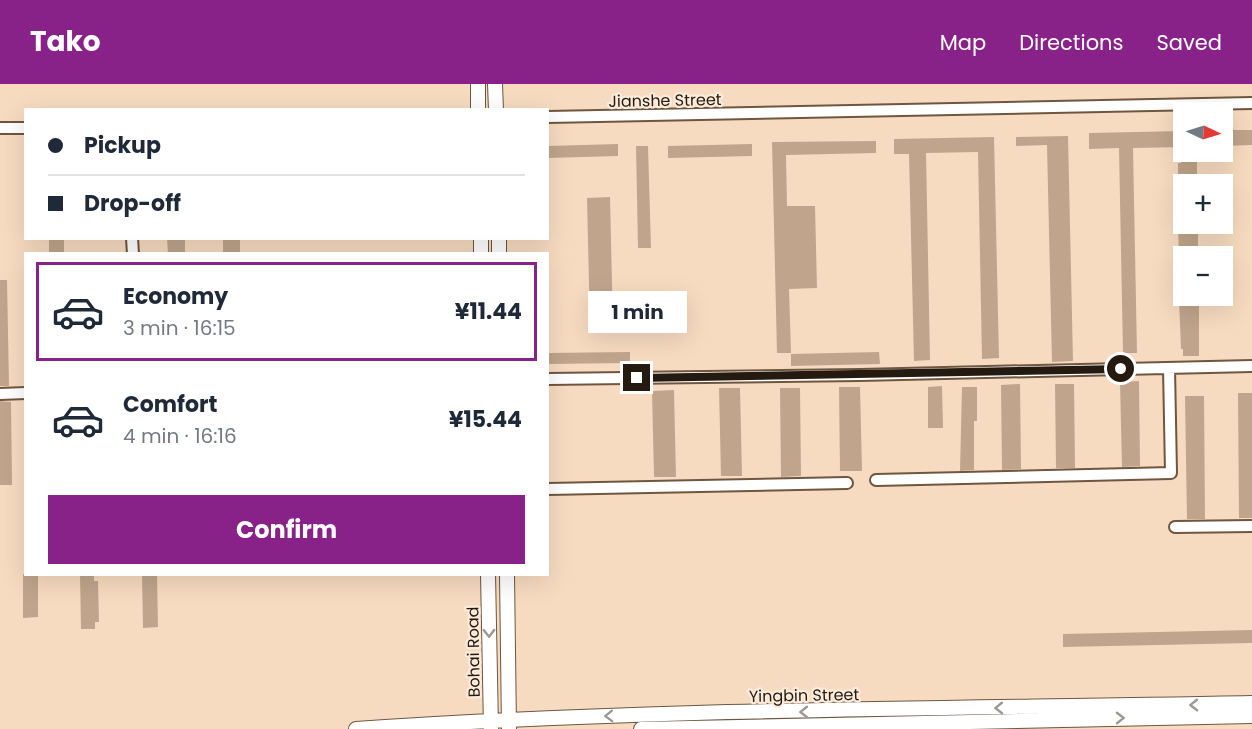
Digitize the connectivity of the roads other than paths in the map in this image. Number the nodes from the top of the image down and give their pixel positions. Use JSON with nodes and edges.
{"nodes":[{"id":1,"x":478,"y":84,"type":"edge"},
{"id":2,"x":495,"y":84,"type":"edge"},
{"id":3,"x":1252,"y":103,"type":"edge"},
{"id":4,"x":478,"y":108,"type":"edge"},
{"id":5,"x":496,"y":108,"type":"edge"},
{"id":6,"x":549,"y":117,"type":"edge"},
{"id":7,"x":0,"y":128,"type":"edge"},
{"id":8,"x":24,"y":128,"type":"edge"},
{"id":9,"x":1252,"y":366,"type":"edge"},
{"id":10,"x":1169,"y":368,"type":"junction"},
{"id":11,"x":549,"y":379,"type":"edge"},
{"id":12,"x":24,"y":393,"type":"edge"},
{"id":13,"x":0,"y":394,"type":"edge"},
{"id":14,"x":876,"y":480,"type":"dead end"},
{"id":15,"x":848,"y":483,"type":"dead end"},
{"id":16,"x":549,"y":489,"type":"edge"},
{"id":17,"x":1252,"y":526,"type":"edge"},
{"id":18,"x":1175,"y":527,"type":"dead end"},
{"id":19,"x":488,"y":576,"type":"edge"},
{"id":20,"x":507,"y":576,"type":"edge"},
{"id":21,"x":1252,"y":704,"type":"edge"},
{"id":22,"x":1252,"y":716,"type":"edge"},
{"id":23,"x":490,"y":724,"type":"edge"},
{"id":24,"x":509,"y":724,"type":"edge"},
{"id":25,"x":356,"y":729,"type":"edge"},
{"id":26,"x":641,"y":729,"type":"edge"}],
"edges":[{"from":1,"to":4,"type":"main road"},
{"from":2,"to":5,"type":"main road"},
{"from":3,"to":6,"type":"street","name":"Jianshe Street"},
{"from":7,"to":8,"type":"street"},
{"from":9,"to":10,"type":"street"},
{"from":10,"to":11,"type":"street"},
{"from":10,"to":14,"type":"street"},
{"from":12,"to":13,"type":"street"},
{"from":15,"to":16,"type":"street"},
{"from":17,"to":18,"type":"street"},
{"from":19,"to":23,"type":"main road","name":"Bohai Road","one_way":true},
{"from":20,"to":24,"type":"main road"},
{"from":21,"to":24,"type":"main road","name":"Yingbin Street","one_way":true},
{"from":26,"to":22,"type":"main road","name":"Yingbin Street","one_way":true},
{"from":23,"to":24,"type":"main road","name":"Yingbin Street"},
{"from":23,"to":25,"type":"main road","name":"Yingbin Street"}]}
